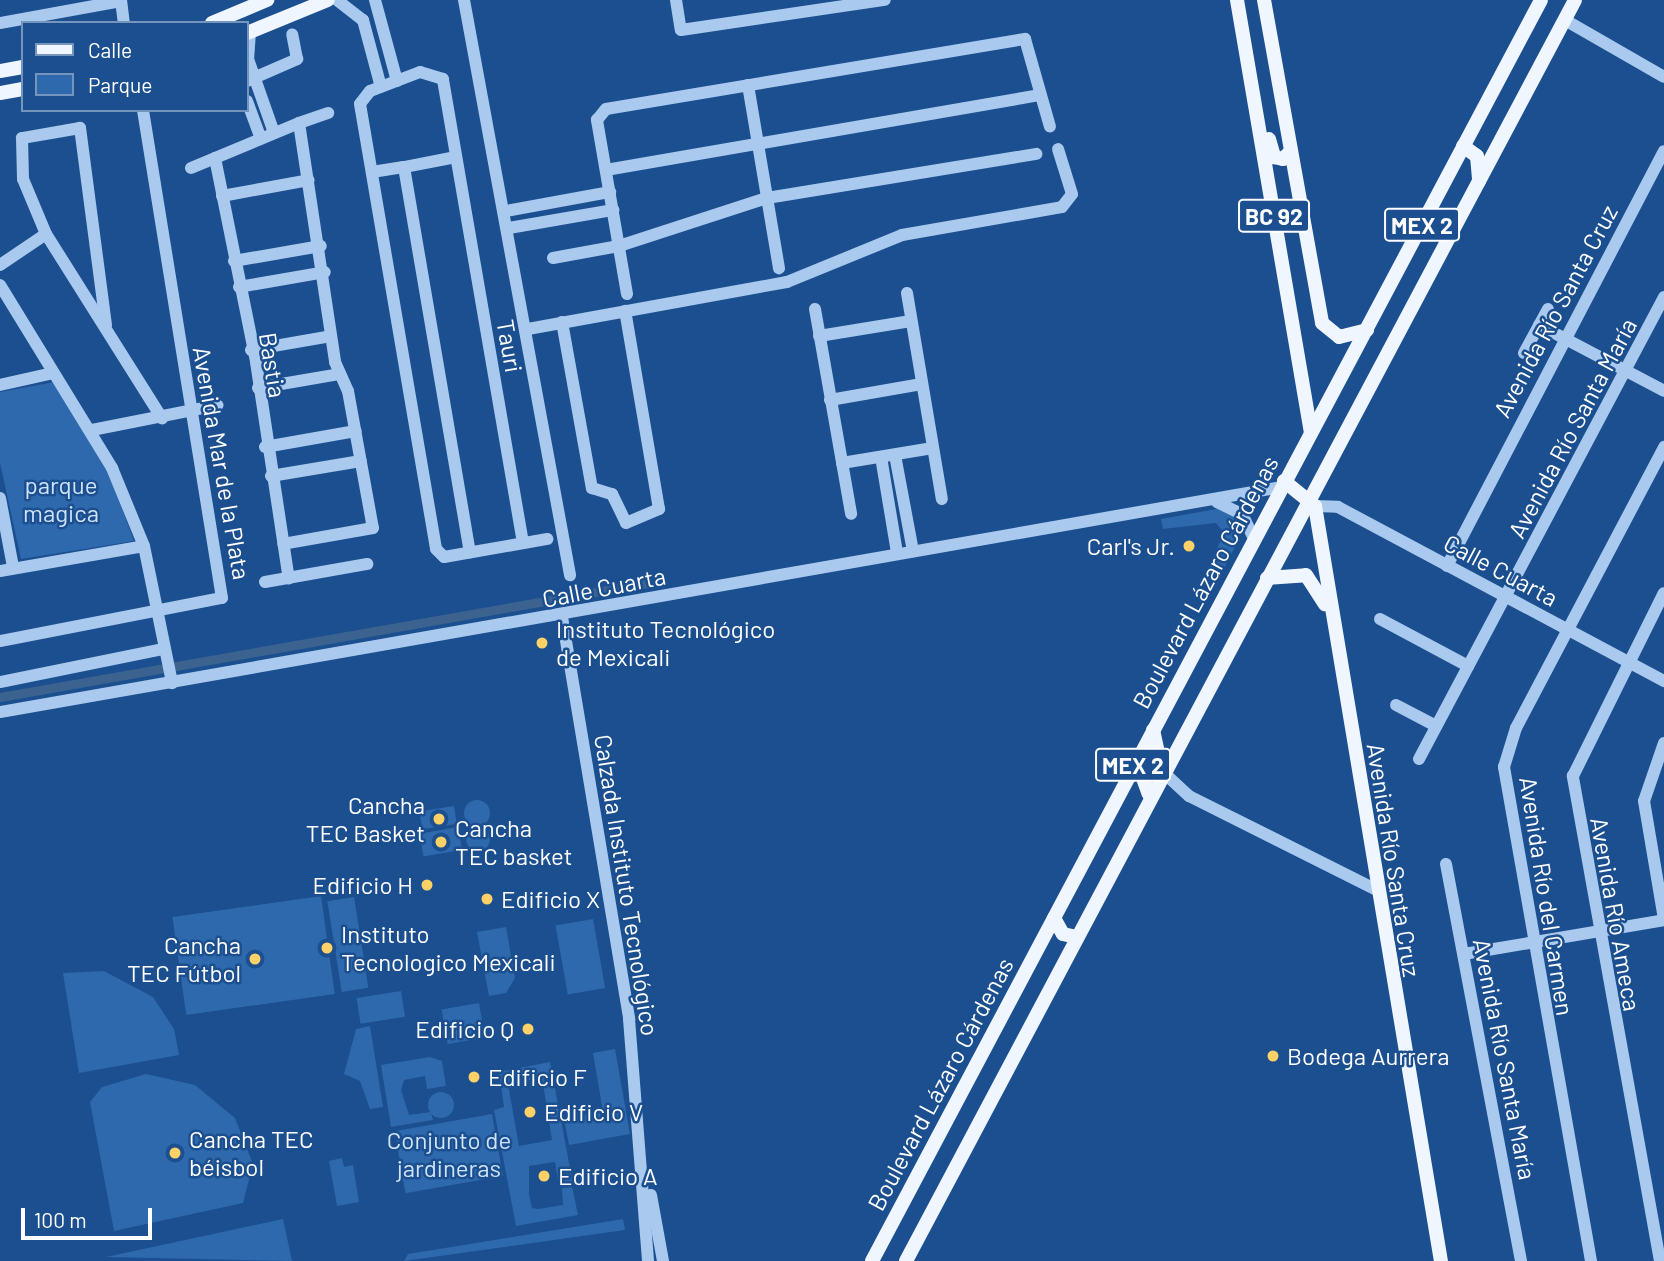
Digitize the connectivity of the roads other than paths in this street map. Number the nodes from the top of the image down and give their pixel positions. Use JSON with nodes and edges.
{"nodes":[{"id":1,"x":267,"y":0,"type":"edge"},
{"id":2,"x":328,"y":0,"type":"edge"},
{"id":3,"x":337,"y":0,"type":"edge"},
{"id":4,"x":374,"y":0,"type":"edge"},
{"id":5,"x":464,"y":0,"type":"edge"},
{"id":6,"x":676,"y":0,"type":"edge"},
{"id":7,"x":885,"y":0,"type":"edge"},
{"id":8,"x":1237,"y":0,"type":"edge"},
{"id":9,"x":1264,"y":0,"type":"edge"},
{"id":10,"x":1541,"y":0,"type":"edge"},
{"id":11,"x":1575,"y":0,"type":"edge"},
{"id":12,"x":121,"y":1,"type":"edge"},
{"id":13,"x":819,"y":3,"type":"edge"},
{"id":14,"x":56,"y":6,"type":"edge"},
{"id":15,"x":1564,"y":20,"type":"junction"},
{"id":16,"x":124,"y":21,"type":"edge"},
{"id":17,"x":217,"y":21,"type":"edge"},
{"id":18,"x":0,"y":23,"type":"edge"},
{"id":19,"x":382,"y":29,"type":"junction"},
{"id":20,"x":249,"y":32,"type":"edge"},
{"id":21,"x":292,"y":34,"type":"dead end"},
{"id":22,"x":367,"y":34,"type":"junction"},
{"id":23,"x":21,"y":66,"type":"edge"},
{"id":24,"x":0,"y":71,"type":"edge"},
{"id":25,"x":1664,"y":78,"type":"edge"},
{"id":26,"x":251,"y":80,"type":"edge"},
{"id":27,"x":397,"y":81,"type":"junction"},
{"id":28,"x":748,"y":85,"type":"junction"},
{"id":29,"x":1251,"y":86,"type":"junction"},
{"id":30,"x":381,"y":87,"type":"junction"},
{"id":31,"x":21,"y":89,"type":"edge"},
{"id":32,"x":0,"y":93,"type":"edge"},
{"id":33,"x":1038,"y":95,"type":"junction"},
{"id":34,"x":248,"y":103,"type":"edge"},
{"id":35,"x":143,"y":112,"type":"edge"},
{"id":36,"x":328,"y":113,"type":"dead end"},
{"id":37,"x":299,"y":123,"type":"junction"},
{"id":38,"x":1050,"y":127,"type":"dead end"},
{"id":39,"x":268,"y":136,"type":"junction"},
{"id":40,"x":758,"y":144,"type":"junction"},
{"id":41,"x":1463,"y":146,"type":"junction"},
{"id":42,"x":1058,"y":149,"type":"dead end"},
{"id":43,"x":1291,"y":151,"type":"junction"},
{"id":44,"x":1664,"y":151,"type":"edge"},
{"id":45,"x":1036,"y":154,"type":"dead end"},
{"id":46,"x":456,"y":157,"type":"junction"},
{"id":47,"x":215,"y":158,"type":"junction"},
{"id":48,"x":191,"y":167,"type":"dead end"},
{"id":49,"x":404,"y":167,"type":"junction"},
{"id":50,"x":606,"y":170,"type":"junction"},
{"id":51,"x":372,"y":172,"type":"junction"},
{"id":52,"x":309,"y":180,"type":"junction"},
{"id":53,"x":1479,"y":183,"type":"junction"},
{"id":54,"x":610,"y":192,"type":"junction"},
{"id":55,"x":222,"y":196,"type":"junction"},
{"id":56,"x":767,"y":198,"type":"junction"},
{"id":57,"x":613,"y":210,"type":"junction"},
{"id":58,"x":506,"y":211,"type":"junction"},
{"id":59,"x":509,"y":228,"type":"junction"},
{"id":60,"x":46,"y":234,"type":"junction"},
{"id":61,"x":321,"y":246,"type":"junction"},
{"id":62,"x":619,"y":246,"type":"junction"},
{"id":63,"x":553,"y":258,"type":"dead end"},
{"id":64,"x":234,"y":261,"type":"junction"},
{"id":65,"x":0,"y":265,"type":"edge"},
{"id":66,"x":779,"y":268,"type":"dead end"},
{"id":67,"x":325,"y":272,"type":"junction"},
{"id":68,"x":0,"y":285,"type":"edge"},
{"id":69,"x":239,"y":287,"type":"junction"},
{"id":70,"x":907,"y":293,"type":"dead end"},
{"id":71,"x":627,"y":294,"type":"dead end"},
{"id":72,"x":1664,"y":297,"type":"edge"},
{"id":73,"x":815,"y":309,"type":"dead end"},
{"id":74,"x":1548,"y":309,"type":"dead end"},
{"id":75,"x":625,"y":311,"type":"junction"},
{"id":76,"x":911,"y":321,"type":"junction"},
{"id":77,"x":562,"y":322,"type":"junction"},
{"id":78,"x":106,"y":324,"type":"junction"},
{"id":79,"x":1539,"y":326,"type":"junction"},
{"id":80,"x":528,"y":329,"type":"junction"},
{"id":81,"x":1367,"y":330,"type":"junction"},
{"id":82,"x":331,"y":336,"type":"junction"},
{"id":83,"x":819,"y":337,"type":"junction"},
{"id":84,"x":1565,"y":339,"type":"junction"},
{"id":85,"x":251,"y":350,"type":"junction"},
{"id":86,"x":1524,"y":353,"type":"dead end"},
{"id":87,"x":1626,"y":371,"type":"junction"},
{"id":88,"x":53,"y":373,"type":"junction"},
{"id":89,"x":339,"y":374,"type":"junction"},
{"id":90,"x":922,"y":384,"type":"junction"},
{"id":91,"x":0,"y":385,"type":"edge"},
{"id":92,"x":258,"y":388,"type":"junction"},
{"id":93,"x":1664,"y":391,"type":"edge"},
{"id":94,"x":830,"y":400,"type":"junction"},
{"id":95,"x":218,"y":405,"type":"dead end"},
{"id":96,"x":191,"y":413,"type":"junction"},
{"id":97,"x":162,"y":418,"type":"junction"},
{"id":98,"x":92,"y":430,"type":"junction"},
{"id":99,"x":356,"y":431,"type":"junction"},
{"id":100,"x":1311,"y":433,"type":"junction"},
{"id":101,"x":265,"y":447,"type":"junction"},
{"id":102,"x":1664,"y":447,"type":"edge"},
{"id":103,"x":933,"y":448,"type":"junction"},
{"id":104,"x":895,"y":455,"type":"junction"},
{"id":105,"x":881,"y":457,"type":"junction"},
{"id":106,"x":361,"y":461,"type":"junction"},
{"id":107,"x":842,"y":463,"type":"junction"},
{"id":108,"x":271,"y":476,"type":"junction"},
{"id":109,"x":1283,"y":484,"type":"junction"},
{"id":110,"x":0,"y":498,"type":"edge"},
{"id":111,"x":942,"y":499,"type":"dead end"},
{"id":112,"x":1216,"y":502,"type":"junction"},
{"id":113,"x":1313,"y":502,"type":"junction"},
{"id":114,"x":851,"y":514,"type":"dead end"},
{"id":115,"x":547,"y":539,"type":"dead end"},
{"id":116,"x":1254,"y":539,"type":"junction"},
{"id":117,"x":523,"y":543,"type":"junction"},
{"id":118,"x":283,"y":544,"type":"junction"},
{"id":119,"x":144,"y":546,"type":"junction"},
{"id":120,"x":913,"y":551,"type":"junction"},
{"id":121,"x":470,"y":552,"type":"junction"},
{"id":122,"x":897,"y":553,"type":"junction"},
{"id":123,"x":367,"y":565,"type":"dead end"},
{"id":124,"x":1447,"y":566,"type":"junction"},
{"id":125,"x":6,"y":569,"type":"edge"},
{"id":126,"x":570,"y":575,"type":"dead end"},
{"id":127,"x":1267,"y":578,"type":"junction"},
{"id":128,"x":289,"y":579,"type":"junction"},
{"id":129,"x":265,"y":582,"type":"dead end"},
{"id":130,"x":1664,"y":593,"type":"edge"},
{"id":131,"x":1507,"y":598,"type":"junction"},
{"id":132,"x":157,"y":610,"type":"junction"},
{"id":133,"x":562,"y":617,"type":"junction"},
{"id":134,"x":1380,"y":619,"type":"dead end"},
{"id":135,"x":1334,"y":627,"type":"junction"},
{"id":136,"x":1568,"y":630,"type":"junction"},
{"id":137,"x":0,"y":641,"type":"edge"},
{"id":138,"x":165,"y":652,"type":"junction"},
{"id":139,"x":1628,"y":661,"type":"junction"},
{"id":140,"x":1468,"y":666,"type":"junction"},
{"id":141,"x":171,"y":678,"type":"junction"},
{"id":142,"x":1664,"y":681,"type":"edge"},
{"id":143,"x":0,"y":682,"type":"edge"},
{"id":144,"x":1396,"y":705,"type":"dead end"},
{"id":145,"x":0,"y":712,"type":"edge"},
{"id":146,"x":1436,"y":726,"type":"junction"},
{"id":147,"x":1153,"y":729,"type":"junction"},
{"id":148,"x":1664,"y":743,"type":"edge"},
{"id":149,"x":1136,"y":759,"type":"junction"},
{"id":150,"x":1419,"y":759,"type":"dead end"},
{"id":151,"x":1660,"y":761,"type":"edge"},
{"id":152,"x":1162,"y":771,"type":"junction"},
{"id":153,"x":1149,"y":793,"type":"junction"},
{"id":154,"x":1446,"y":864,"type":"dead end"},
{"id":155,"x":1375,"y":889,"type":"junction"},
{"id":156,"x":1054,"y":918,"type":"junction"},
{"id":157,"x":1664,"y":919,"type":"edge"},
{"id":158,"x":1597,"y":931,"type":"junction"},
{"id":159,"x":1076,"y":937,"type":"junction"},
{"id":160,"x":1531,"y":943,"type":"junction"},
{"id":161,"x":1464,"y":954,"type":"junction"},
{"id":162,"x":644,"y":1160,"type":"junction"},
{"id":163,"x":648,"y":1261,"type":"edge"},
{"id":164,"x":663,"y":1261,"type":"edge"},
{"id":165,"x":872,"y":1261,"type":"edge"},
{"id":166,"x":906,"y":1261,"type":"edge"},
{"id":167,"x":1441,"y":1261,"type":"edge"},
{"id":168,"x":1521,"y":1261,"type":"edge"},
{"id":169,"x":1591,"y":1261,"type":"edge"},
{"id":170,"x":1660,"y":1261,"type":"edge"}],
"edges":[{"from":1,"to":17,"type":"main road"},
{"from":2,"to":20,"type":"main road"},
{"from":3,"to":22,"type":"street"},
{"from":4,"to":19,"type":"street"},
{"from":5,"to":58,"type":"street"},
{"from":6,"to":13,"type":"street"},
{"from":7,"to":13,"type":"street"},
{"from":8,"to":29,"type":"main road","number":"BC 92"},
{"from":9,"to":43,"type":"main road","number":"BC 92"},
{"from":10,"to":41,"type":"main road","name":"Boulevard Lázaro Cárdenas","number":"MEX 2"},
{"from":11,"to":15,"type":"main road","number":"MEX 2"},
{"from":12,"to":14,"type":"street"},
{"from":12,"to":16,"type":"street"},
{"from":14,"to":18,"type":"street"},
{"from":15,"to":25,"type":"street"},
{"from":15,"to":53,"type":"main road","number":"MEX 2"},
{"from":19,"to":22,"type":"street"},
{"from":19,"to":27,"type":"street"},
{"from":20,"to":26,"type":"street"},
{"from":21,"to":26,"type":"street"},
{"from":22,"to":30,"type":"street"},
{"from":23,"to":24,"type":"main road"},
{"from":26,"to":39,"type":"street"},
{"from":27,"to":30,"type":"street"},
{"from":27,"to":46,"type":"street","name":"Tauri"},
{"from":28,"to":33,"type":"street"},
{"from":28,"to":40,"type":"street"},
{"from":28,"to":50,"type":"street"},
{"from":29,"to":43,"type":"main road"},
{"from":29,"to":100,"type":"main road","number":"BC 92"},
{"from":30,"to":51,"type":"street"},
{"from":31,"to":32,"type":"main road"},
{"from":33,"to":38,"type":"street"},
{"from":33,"to":40,"type":"street"},
{"from":34,"to":39,"type":"street"},
{"from":35,"to":96,"type":"street","name":"Avenida Mar de la Plata"},
{"from":36,"to":37,"type":"street"},
{"from":37,"to":39,"type":"street"},
{"from":37,"to":52,"type":"street"},
{"from":39,"to":47,"type":"street"},
{"from":40,"to":50,"type":"street"},
{"from":40,"to":56,"type":"street"},
{"from":41,"to":53,"type":"main road"},
{"from":41,"to":81,"type":"main road","name":"Boulevard Lázaro Cárdenas","number":"MEX 2"},
{"from":42,"to":75,"type":"street"},
{"from":43,"to":81,"type":"main road","number":"BC 92"},
{"from":44,"to":84,"type":"street","name":"Avenida Río Santa Cruz"},
{"from":45,"to":56,"type":"street"},
{"from":46,"to":49,"type":"street"},
{"from":46,"to":117,"type":"street","name":"Tauri"},
{"from":47,"to":48,"type":"street"},
{"from":47,"to":55,"type":"street","name":"Bastia"},
{"from":49,"to":51,"type":"street"},
{"from":49,"to":121,"type":"street"},
{"from":50,"to":54,"type":"street"},
{"from":51,"to":121,"type":"street"},
{"from":52,"to":55,"type":"street"},
{"from":52,"to":61,"type":"street"},
{"from":53,"to":113,"type":"main road","number":"MEX 2"},
{"from":54,"to":57,"type":"street"},
{"from":54,"to":58,"type":"street"},
{"from":55,"to":64,"type":"street","name":"Bastia"},
{"from":56,"to":62,"type":"street"},
{"from":56,"to":66,"type":"street"},
{"from":57,"to":59,"type":"street"},
{"from":57,"to":62,"type":"street"},
{"from":58,"to":59,"type":"street"},
{"from":59,"to":80,"type":"street"},
{"from":60,"to":65,"type":"street"},
{"from":60,"to":78,"type":"street"},
{"from":60,"to":78,"type":"street"},
{"from":61,"to":64,"type":"street"},
{"from":61,"to":67,"type":"street"},
{"from":62,"to":63,"type":"street"},
{"from":62,"to":71,"type":"street"},
{"from":64,"to":69,"type":"street","name":"Bastia"},
{"from":67,"to":69,"type":"street"},
{"from":67,"to":82,"type":"street"},
{"from":68,"to":88,"type":"street"},
{"from":69,"to":85,"type":"street","name":"Bastia"},
{"from":70,"to":76,"type":"street"},
{"from":72,"to":87,"type":"street","name":"Avenida Río Santa María"},
{"from":73,"to":83,"type":"street"},
{"from":74,"to":79,"type":"street"},
{"from":75,"to":77,"type":"street"},
{"from":75,"to":77,"type":"street"},
{"from":76,"to":83,"type":"street"},
{"from":76,"to":90,"type":"street"},
{"from":77,"to":80,"type":"street"},
{"from":78,"to":97,"type":"street"},
{"from":79,"to":84,"type":"street"},
{"from":79,"to":86,"type":"street"},
{"from":80,"to":126,"type":"street"},
{"from":81,"to":100,"type":"main road","name":"Boulevard Lázaro Cárdenas","number":"MEX 2"},
{"from":82,"to":85,"type":"street"},
{"from":82,"to":89,"type":"street"},
{"from":83,"to":94,"type":"street"},
{"from":84,"to":87,"type":"street"},
{"from":84,"to":124,"type":"street","name":"Avenida Río Santa Cruz"},
{"from":85,"to":92,"type":"street","name":"Bastia"},
{"from":87,"to":93,"type":"street"},
{"from":87,"to":131,"type":"street","name":"Avenida Río Santa María"},
{"from":88,"to":91,"type":"street"},
{"from":88,"to":98,"type":"street"},
{"from":89,"to":92,"type":"street"},
{"from":89,"to":99,"type":"street"},
{"from":90,"to":94,"type":"street"},
{"from":90,"to":103,"type":"street"},
{"from":92,"to":101,"type":"street","name":"Bastia"},
{"from":94,"to":107,"type":"street"},
{"from":95,"to":96,"type":"street"},
{"from":96,"to":97,"type":"street"},
{"from":96,"to":132,"type":"street","name":"Avenida Mar de la Plata"},
{"from":97,"to":98,"type":"street"},
{"from":98,"to":119,"type":"street"},
{"from":99,"to":101,"type":"street"},
{"from":99,"to":106,"type":"street"},
{"from":100,"to":109,"type":"main road","name":"Boulevard Lázaro Cárdenas","number":"MEX 2"},
{"from":101,"to":108,"type":"street","name":"Bastia"},
{"from":102,"to":136,"type":"street","name":"Avenida Río del Carmen"},
{"from":103,"to":104,"type":"street"},
{"from":103,"to":111,"type":"street"},
{"from":104,"to":105,"type":"street"},
{"from":104,"to":120,"type":"street"},
{"from":105,"to":107,"type":"street"},
{"from":105,"to":122,"type":"street"},
{"from":106,"to":108,"type":"street"},
{"from":106,"to":118,"type":"street"},
{"from":107,"to":114,"type":"street"},
{"from":108,"to":118,"type":"street","name":"Bastia"},
{"from":109,"to":112,"type":"street","name":"Calle Cuarta"},
{"from":109,"to":113,"type":"main road"},
{"from":109,"to":116,"type":"main road","name":"Boulevard Lázaro Cárdenas","number":"MEX 2"},
{"from":110,"to":125,"type":"street"},
{"from":112,"to":116,"type":"street"},
{"from":112,"to":120,"type":"street","name":"Calle Cuarta"},
{"from":113,"to":124,"type":"street","name":"Calle Cuarta"},
{"from":113,"to":127,"type":"main road","number":"MEX 2"},
{"from":113,"to":135,"type":"main road","name":"Avenida Río Santa Cruz"},
{"from":115,"to":117,"type":"street"},
{"from":116,"to":147,"type":"main road","name":"Boulevard Lázaro Cárdenas","number":"MEX 2"},
{"from":117,"to":121,"type":"street"},
{"from":118,"to":128,"type":"street","name":"Bastia"},
{"from":119,"to":125,"type":"street"},
{"from":119,"to":132,"type":"street"},
{"from":120,"to":122,"type":"street","name":"Calle Cuarta"},
{"from":122,"to":133,"type":"street","name":"Calle Cuarta"},
{"from":123,"to":128,"type":"street"},
{"from":124,"to":131,"type":"street","name":"Calle Cuarta"},
{"from":127,"to":135,"type":"main road"},
{"from":127,"to":152,"type":"main road","number":"MEX 2"},
{"from":128,"to":129,"type":"street"},
{"from":130,"to":139,"type":"street","name":"Avenida Río Ameca"},
{"from":131,"to":136,"type":"street","name":"Calle Cuarta"},
{"from":131,"to":140,"type":"street","name":"Avenida Río Santa María"},
{"from":132,"to":137,"type":"street","name":"Avenida Mar de la Plata"},
{"from":132,"to":138,"type":"street"},
{"from":133,"to":141,"type":"street","name":"Calle Cuarta"},
{"from":133,"to":162,"type":"street","name":"Calzada Instituto Tecnológico"},
{"from":134,"to":140,"type":"street"},
{"from":135,"to":155,"type":"main road","name":"Avenida Río Santa Cruz"},
{"from":136,"to":139,"type":"street","name":"Calle Cuarta"},
{"from":136,"to":160,"type":"street","name":"Avenida Río del Carmen"},
{"from":138,"to":141,"type":"street"},
{"from":138,"to":143,"type":"street"},
{"from":139,"to":142,"type":"street","name":"Calle Cuarta"},
{"from":139,"to":158,"type":"street","name":"Avenida Río Ameca"},
{"from":140,"to":146,"type":"street","name":"Avenida Río Santa María"},
{"from":141,"to":145,"type":"street","name":"Calle Cuarta"},
{"from":144,"to":146,"type":"street"},
{"from":146,"to":150,"type":"street","name":"Avenida Río Santa María"},
{"from":147,"to":149,"type":"main road","name":"Boulevard Lázaro Cárdenas","number":"MEX 2"},
{"from":147,"to":152,"type":"main road"},
{"from":148,"to":151,"type":"street"},
{"from":149,"to":153,"type":"main road"},
{"from":149,"to":156,"type":"main road","name":"Boulevard Lázaro Cárdenas","number":"MEX 2"},
{"from":151,"to":157,"type":"street"},
{"from":152,"to":153,"type":"main road","number":"MEX 2"},
{"from":152,"to":155,"type":"street"},
{"from":153,"to":159,"type":"main road","number":"MEX 2"},
{"from":154,"to":161,"type":"street","name":"Avenida Río Santa María"},
{"from":155,"to":167,"type":"main road","name":"Avenida Río Santa Cruz"},
{"from":156,"to":159,"type":"main road"},
{"from":156,"to":165,"type":"main road","name":"Boulevard Lázaro Cárdenas","number":"MEX 2"},
{"from":157,"to":158,"type":"street"},
{"from":158,"to":160,"type":"street"},
{"from":158,"to":170,"type":"street","name":"Avenida Río Ameca"},
{"from":159,"to":166,"type":"main road","number":"MEX 2"},
{"from":160,"to":161,"type":"street"},
{"from":160,"to":169,"type":"street","name":"Avenida Río del Carmen"},
{"from":161,"to":168,"type":"street","name":"Avenida Río Santa María"},
{"from":162,"to":163,"type":"street","name":"Calzada Instituto Tecnológico"},
{"from":162,"to":164,"type":"street","name":"Calzada Instituto Tecnológico"}]}
